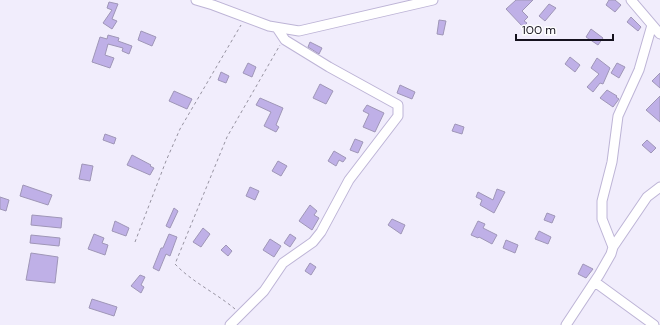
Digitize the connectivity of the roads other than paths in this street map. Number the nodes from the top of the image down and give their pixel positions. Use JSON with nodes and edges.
{"nodes":[{"id":1,"x":196,"y":0,"type":"edge"},
{"id":2,"x":433,"y":0,"type":"edge"},
{"id":3,"x":631,"y":0,"type":"edge"},
{"id":4,"x":652,"y":25,"type":"junction"},
{"id":5,"x":279,"y":32,"type":"junction"},
{"id":6,"x":660,"y":34,"type":"edge"},
{"id":7,"x":660,"y":187,"type":"edge"},
{"id":8,"x":612,"y":247,"type":"junction"},
{"id":9,"x":595,"y":282,"type":"junction"},
{"id":10,"x":230,"y":325,"type":"edge"},
{"id":11,"x":566,"y":325,"type":"edge"},
{"id":12,"x":654,"y":325,"type":"edge"}],
"edges":[{"from":1,"to":5,"type":"street"},
{"from":2,"to":5,"type":"street"},
{"from":3,"to":4,"type":"street"},
{"from":4,"to":6,"type":"street"},
{"from":4,"to":8,"type":"street"},
{"from":5,"to":10,"type":"street"},
{"from":7,"to":8,"type":"street"},
{"from":8,"to":9,"type":"street"},
{"from":9,"to":11,"type":"street"},
{"from":9,"to":12,"type":"street"}]}
